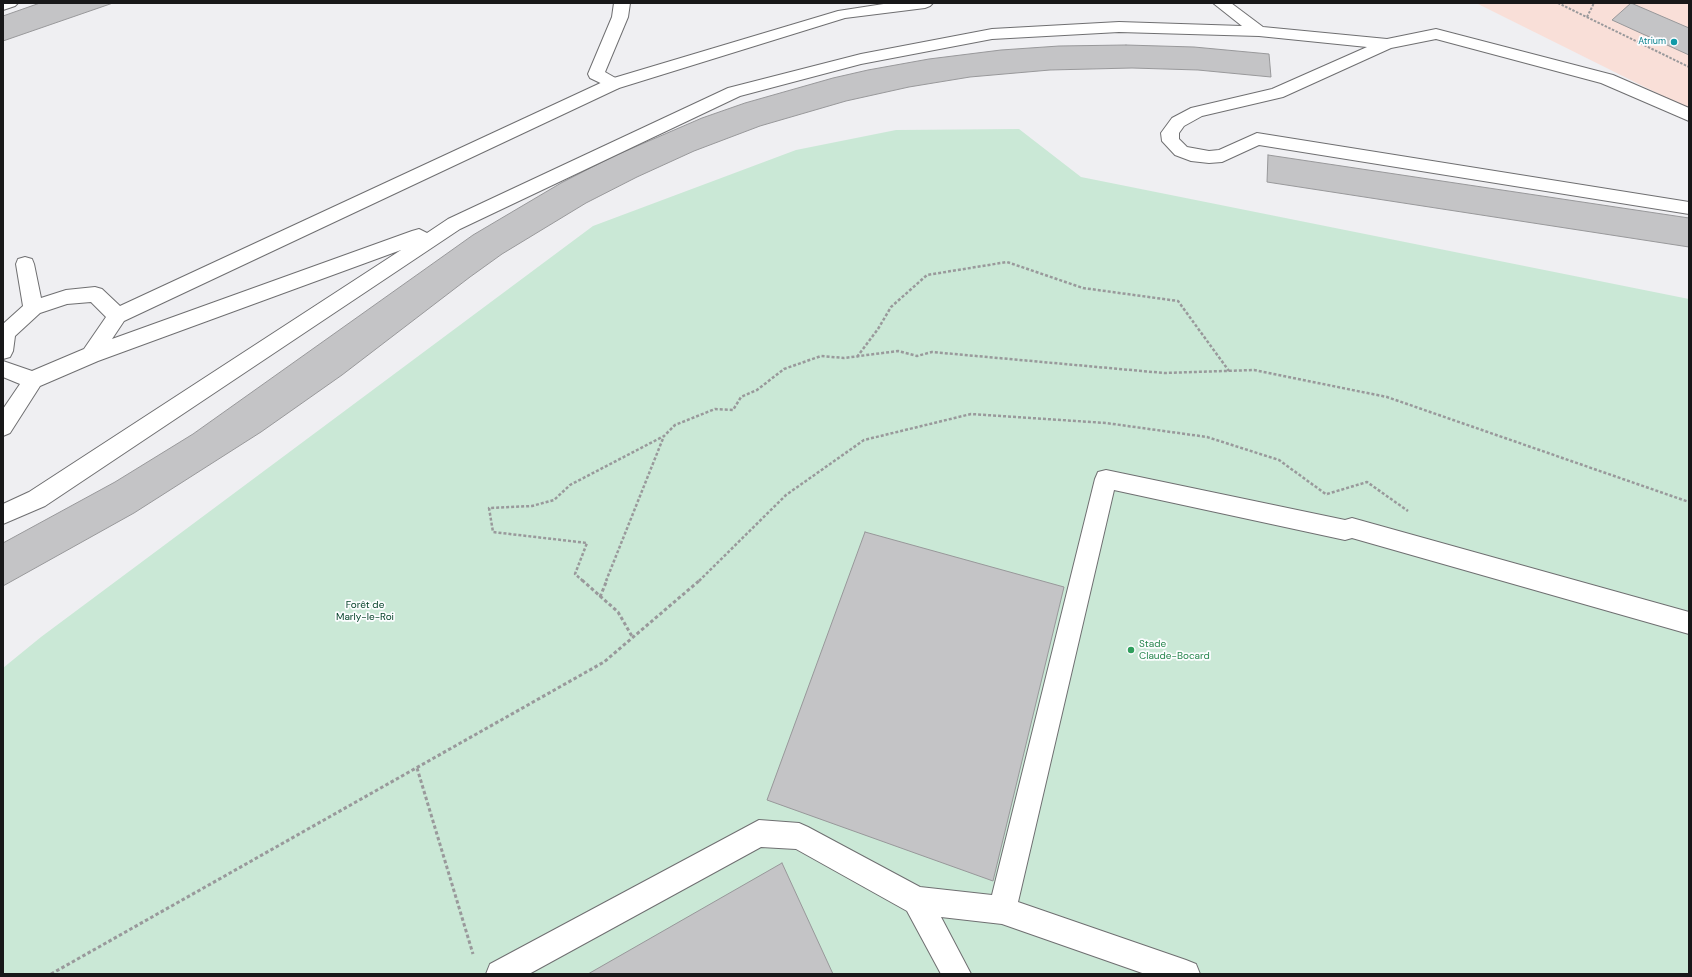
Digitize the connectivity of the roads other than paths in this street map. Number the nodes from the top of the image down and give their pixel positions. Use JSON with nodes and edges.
{"nodes":[{"id":1,"x":10,"y":3,"type":"edge"},
{"id":2,"x":622,"y":3,"type":"edge"},
{"id":3,"x":925,"y":3,"type":"edge"},
{"id":4,"x":1221,"y":3,"type":"edge"},
{"id":5,"x":3,"y":5,"type":"edge"},
{"id":6,"x":1259,"y":31,"type":"junction"},
{"id":7,"x":1387,"y":44,"type":"junction"},
{"id":8,"x":613,"y":84,"type":"junction"},
{"id":9,"x":1689,"y":115,"type":"edge"},
{"id":10,"x":1689,"y":208,"type":"edge"},
{"id":11,"x":454,"y":224,"type":"junction"},
{"id":12,"x":25,"y":264,"type":"dead end"},
{"id":13,"x":33,"y":308,"type":"junction"},
{"id":14,"x":117,"y":316,"type":"junction"},
{"id":15,"x":3,"y":351,"type":"edge"},
{"id":16,"x":91,"y":355,"type":"junction"},
{"id":17,"x":3,"y":369,"type":"edge"},
{"id":18,"x":33,"y":380,"type":"junction"},
{"id":19,"x":3,"y":427,"type":"edge"},
{"id":20,"x":3,"y":514,"type":"edge"},
{"id":21,"x":1689,"y":624,"type":"edge"},
{"id":22,"x":917,"y":901,"type":"junction"},
{"id":23,"x":1002,"y":910,"type":"junction"},
{"id":24,"x":500,"y":974,"type":"edge"},
{"id":25,"x":956,"y":974,"type":"edge"},
{"id":26,"x":1186,"y":974,"type":"edge"}],
"edges":[{"from":1,"to":5,"type":"street"},
{"from":2,"to":8,"type":"street"},
{"from":3,"to":8,"type":"street"},
{"from":4,"to":6,"type":"street"},
{"from":6,"to":7,"type":"street"},
{"from":6,"to":11,"type":"street"},
{"from":7,"to":9,"type":"street"},
{"from":7,"to":10,"type":"street"},
{"from":8,"to":14,"type":"street"},
{"from":11,"to":16,"type":"street"},
{"from":11,"to":20,"type":"street"},
{"from":12,"to":13,"type":"street"},
{"from":13,"to":14,"type":"street"},
{"from":13,"to":15,"type":"street"},
{"from":14,"to":16,"type":"street"},
{"from":16,"to":18,"type":"street"},
{"from":17,"to":18,"type":"street"},
{"from":18,"to":19,"type":"street"},
{"from":21,"to":23,"type":"street"},
{"from":22,"to":23,"type":"street"},
{"from":22,"to":24,"type":"street"},
{"from":22,"to":25,"type":"street"},
{"from":23,"to":26,"type":"street"}]}
